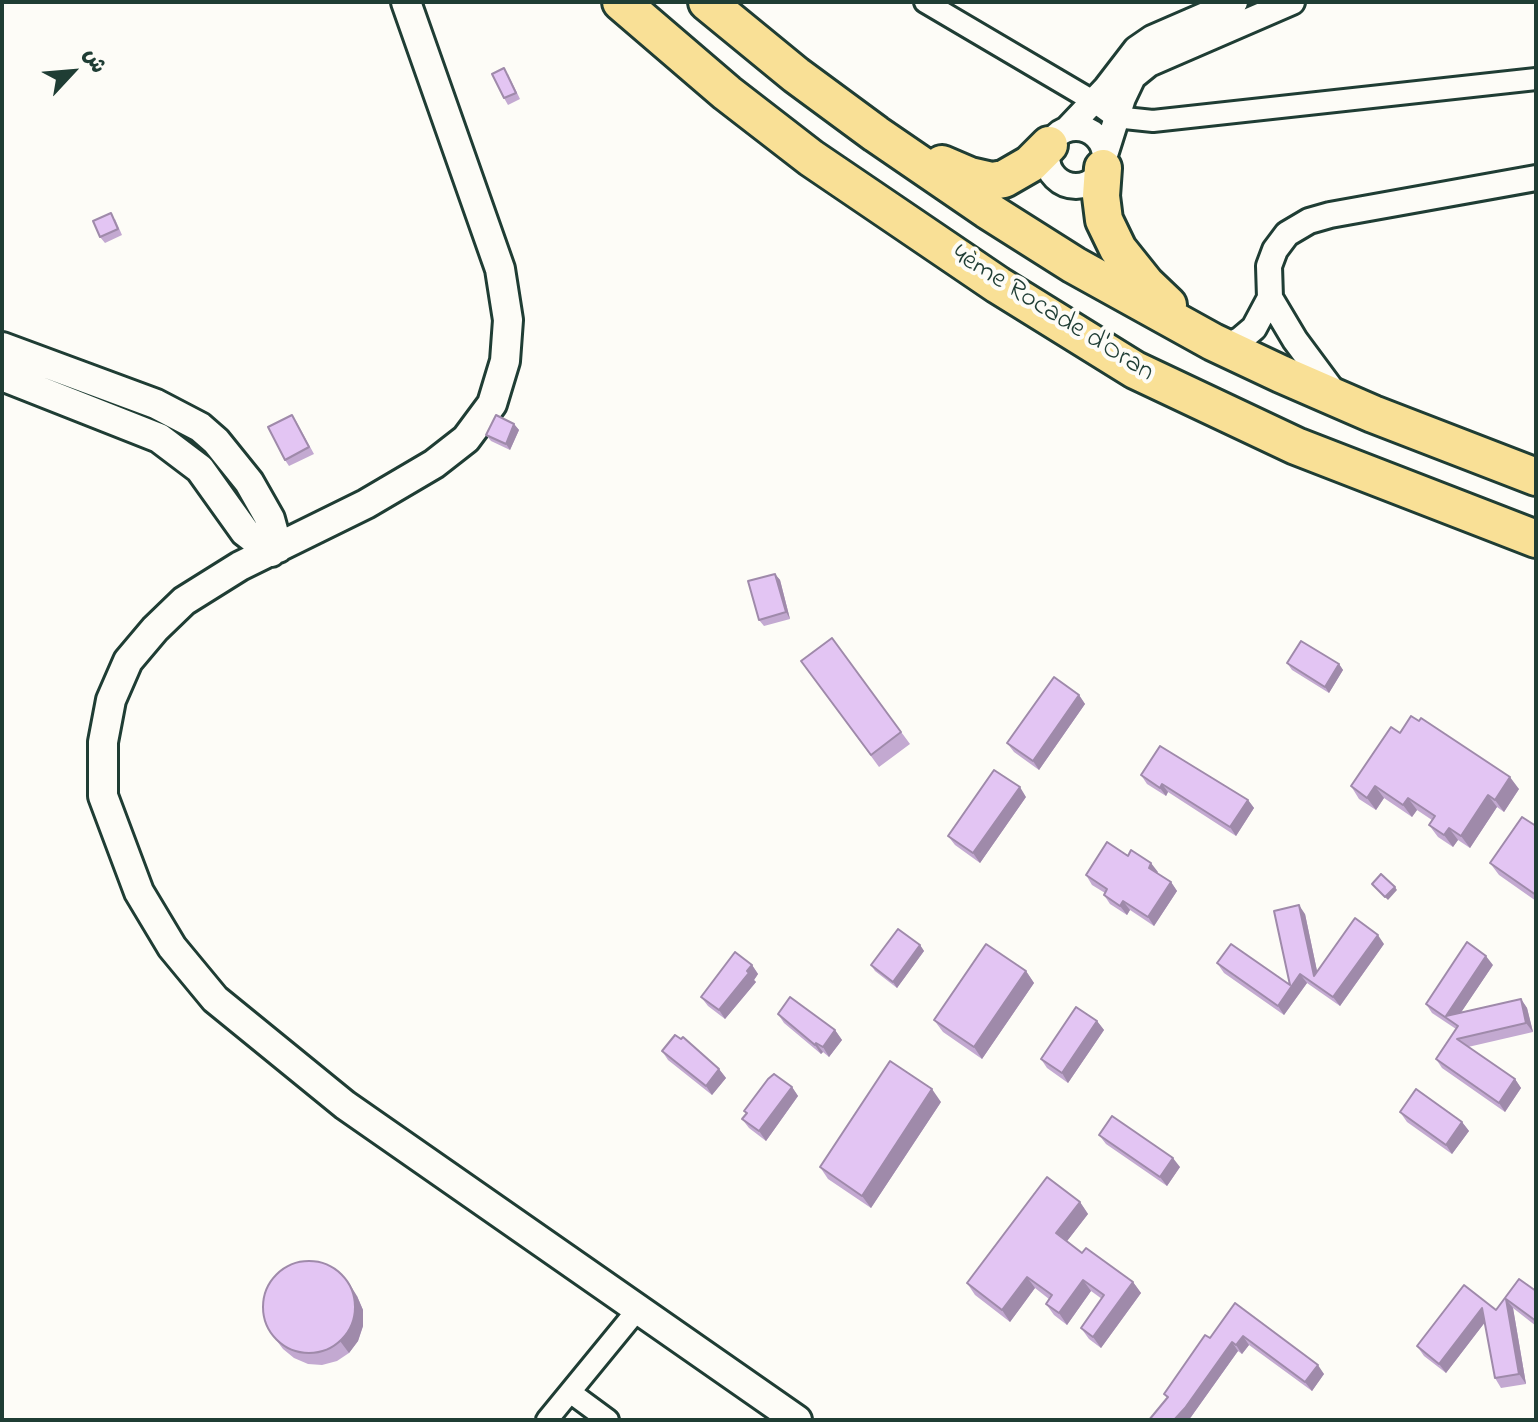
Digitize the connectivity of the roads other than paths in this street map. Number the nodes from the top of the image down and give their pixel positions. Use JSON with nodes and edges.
{"nodes":[{"id":1,"x":406,"y":2,"type":"edge"},
{"id":2,"x":621,"y":2,"type":"edge"},
{"id":3,"x":707,"y":2,"type":"edge"},
{"id":4,"x":925,"y":2,"type":"edge"},
{"id":5,"x":1235,"y":2,"type":"edge"},
{"id":6,"x":1292,"y":2,"type":"edge"},
{"id":7,"x":1536,"y":79,"type":"edge"},
{"id":8,"x":1093,"y":101,"type":"junction"},
{"id":9,"x":1115,"y":117,"type":"junction"},
{"id":10,"x":876,"y":134,"type":"junction"},
{"id":11,"x":1059,"y":137,"type":"junction"},
{"id":12,"x":1104,"y":161,"type":"junction"},
{"id":13,"x":1536,"y":178,"type":"edge"},
{"id":14,"x":1270,"y":298,"type":"junction"},
{"id":15,"x":1219,"y":344,"type":"junction"},
{"id":16,"x":2,"y":347,"type":"edge"},
{"id":17,"x":2,"y":376,"type":"edge"},
{"id":18,"x":1338,"y":398,"type":"junction"},
{"id":19,"x":1536,"y":477,"type":"edge"},
{"id":20,"x":265,"y":511,"type":"junction"},
{"id":21,"x":234,"y":517,"type":"junction"},
{"id":22,"x":323,"y":526,"type":"junction"},
{"id":23,"x":1536,"y":539,"type":"edge"},
{"id":24,"x":274,"y":550,"type":"junction"},
{"id":25,"x":211,"y":584,"type":"junction"},
{"id":26,"x":638,"y":1309,"type":"junction"},
{"id":27,"x":570,"y":1392,"type":"junction"},
{"id":28,"x":547,"y":1420,"type":"edge"},
{"id":29,"x":608,"y":1420,"type":"edge"},
{"id":30,"x":797,"y":1420,"type":"edge"}],
"edges":[{"from":1,"to":22,"type":"main road"},
{"from":2,"to":23,"type":"highway","name":"4ème Rocade d'Oran"},
{"from":3,"to":10,"type":"highway","name":"4ème Rocade d'Oran"},
{"from":4,"to":8,"type":"street"},
{"from":5,"to":8,"type":"street"},
{"from":6,"to":9,"type":"street"},
{"from":7,"to":9,"type":"street"},
{"from":8,"to":9,"type":"street"},
{"from":8,"to":11,"type":"street"},
{"from":9,"to":12,"type":"street"},
{"from":10,"to":11,"type":"highway"},
{"from":10,"to":15,"type":"highway","name":"4ème Rocade d'Oran"},
{"from":11,"to":12,"type":"street"},
{"from":11,"to":12,"type":"street"},
{"from":12,"to":15,"type":"highway"},
{"from":13,"to":14,"type":"street"},
{"from":14,"to":15,"type":"street"},
{"from":14,"to":18,"type":"street"},
{"from":15,"to":18,"type":"highway","name":"4ème Rocade d'Oran"},
{"from":16,"to":20,"type":"main road"},
{"from":17,"to":21,"type":"main road"},
{"from":18,"to":19,"type":"highway","name":"4ème Rocade d'Oran"},
{"from":20,"to":22,"type":"main road"},
{"from":20,"to":24,"type":"main road"},
{"from":21,"to":24,"type":"main road"},
{"from":21,"to":25,"type":"main road"},
{"from":22,"to":24,"type":"main road"},
{"from":24,"to":25,"type":"main road"},
{"from":25,"to":26,"type":"main road"},
{"from":26,"to":27,"type":"street"},
{"from":26,"to":30,"type":"main road"},
{"from":27,"to":28,"type":"street"},
{"from":27,"to":29,"type":"street"}]}
